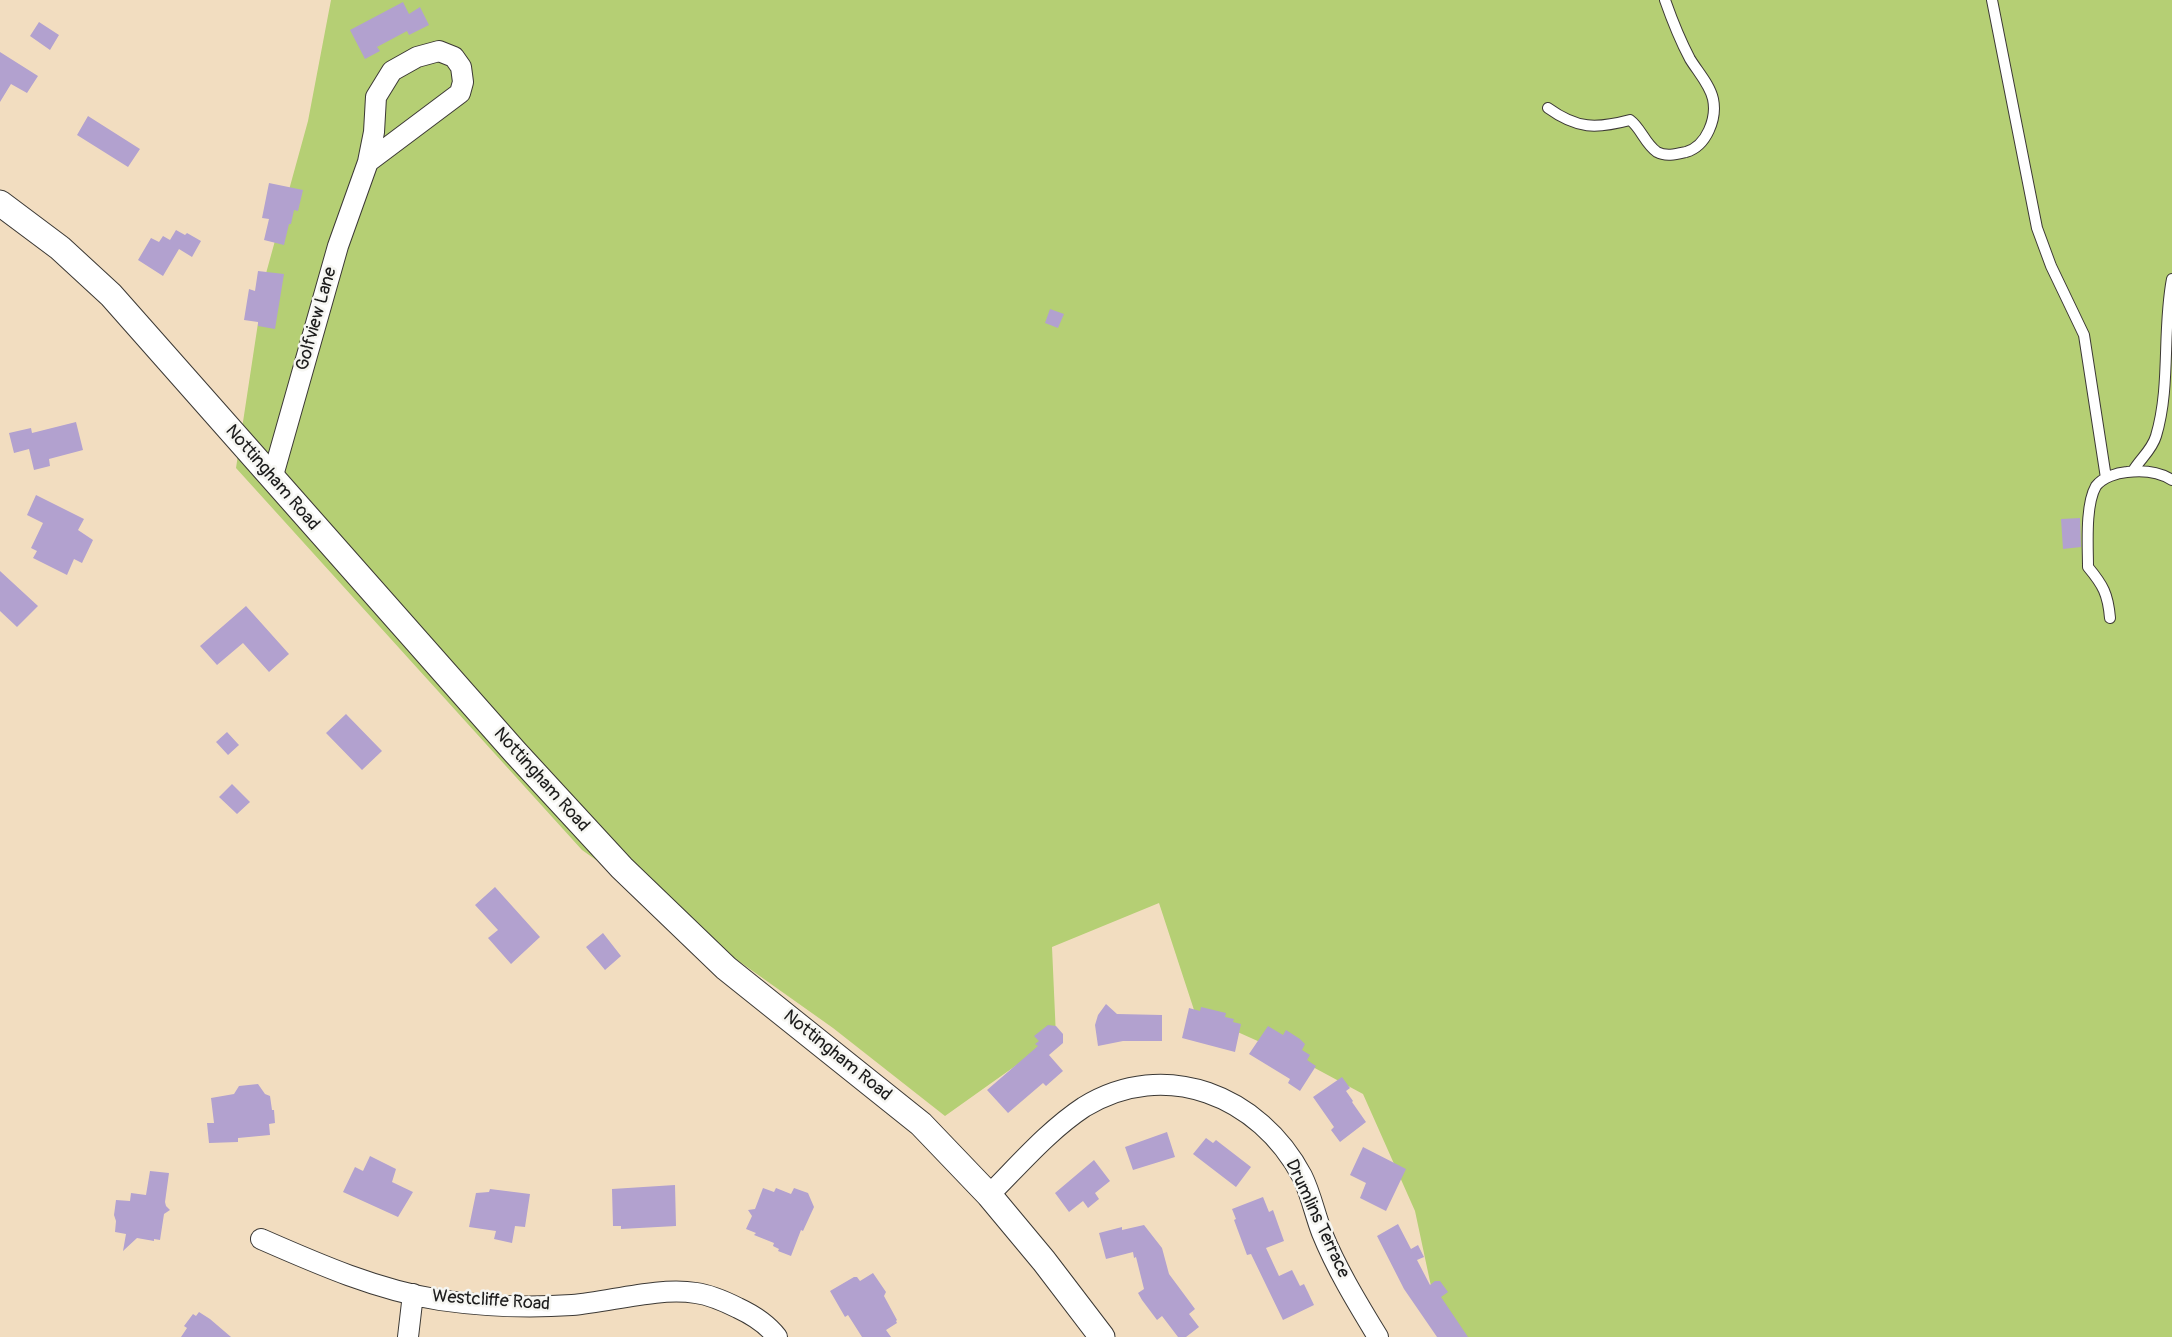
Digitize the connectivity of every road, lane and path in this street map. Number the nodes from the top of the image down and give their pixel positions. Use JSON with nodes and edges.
{"nodes":[{"id":1,"x":1665,"y":0,"type":"edge"},
{"id":2,"x":1992,"y":0,"type":"edge"},
{"id":3,"x":1548,"y":108,"type":"dead end"},
{"id":4,"x":368,"y":162,"type":"junction"},
{"id":5,"x":0,"y":203,"type":"edge"},
{"id":6,"x":2172,"y":279,"type":"edge"},
{"id":7,"x":2133,"y":471,"type":"junction"},
{"id":8,"x":2106,"y":478,"type":"junction"},
{"id":9,"x":272,"y":479,"type":"junction"},
{"id":10,"x":2172,"y":480,"type":"edge"},
{"id":11,"x":2110,"y":618,"type":"dead end"},
{"id":12,"x":989,"y":1195,"type":"junction"},
{"id":13,"x":261,"y":1239,"type":"dead end"},
{"id":14,"x":413,"y":1294,"type":"junction"},
{"id":15,"x":408,"y":1337,"type":"edge"},
{"id":16,"x":777,"y":1337,"type":"edge"},
{"id":17,"x":1102,"y":1337,"type":"edge"},
{"id":18,"x":1378,"y":1337,"type":"edge"}],
"edges":[{"from":1,"to":3,"type":"lane"},
{"from":2,"to":8,"type":"lane"},
{"from":4,"to":4,"type":"street","name":"Golfview Lane"},
{"from":4,"to":9,"type":"street","name":"Golfview Lane"},
{"from":5,"to":9,"type":"street","name":"Nottingham Road"},
{"from":6,"to":7,"type":"lane"},
{"from":7,"to":8,"type":"lane"},
{"from":7,"to":10,"type":"lane"},
{"from":8,"to":11,"type":"lane"},
{"from":9,"to":12,"type":"street","name":"Nottingham Road"},
{"from":12,"to":17,"type":"street","name":"Nottingham Road"},
{"from":12,"to":18,"type":"street","name":"Drumlins Terrace"},
{"from":13,"to":14,"type":"street","name":"Westcliffe Road"},
{"from":14,"to":15,"type":"street"},
{"from":14,"to":16,"type":"street","name":"Westcliffe Road"}]}
